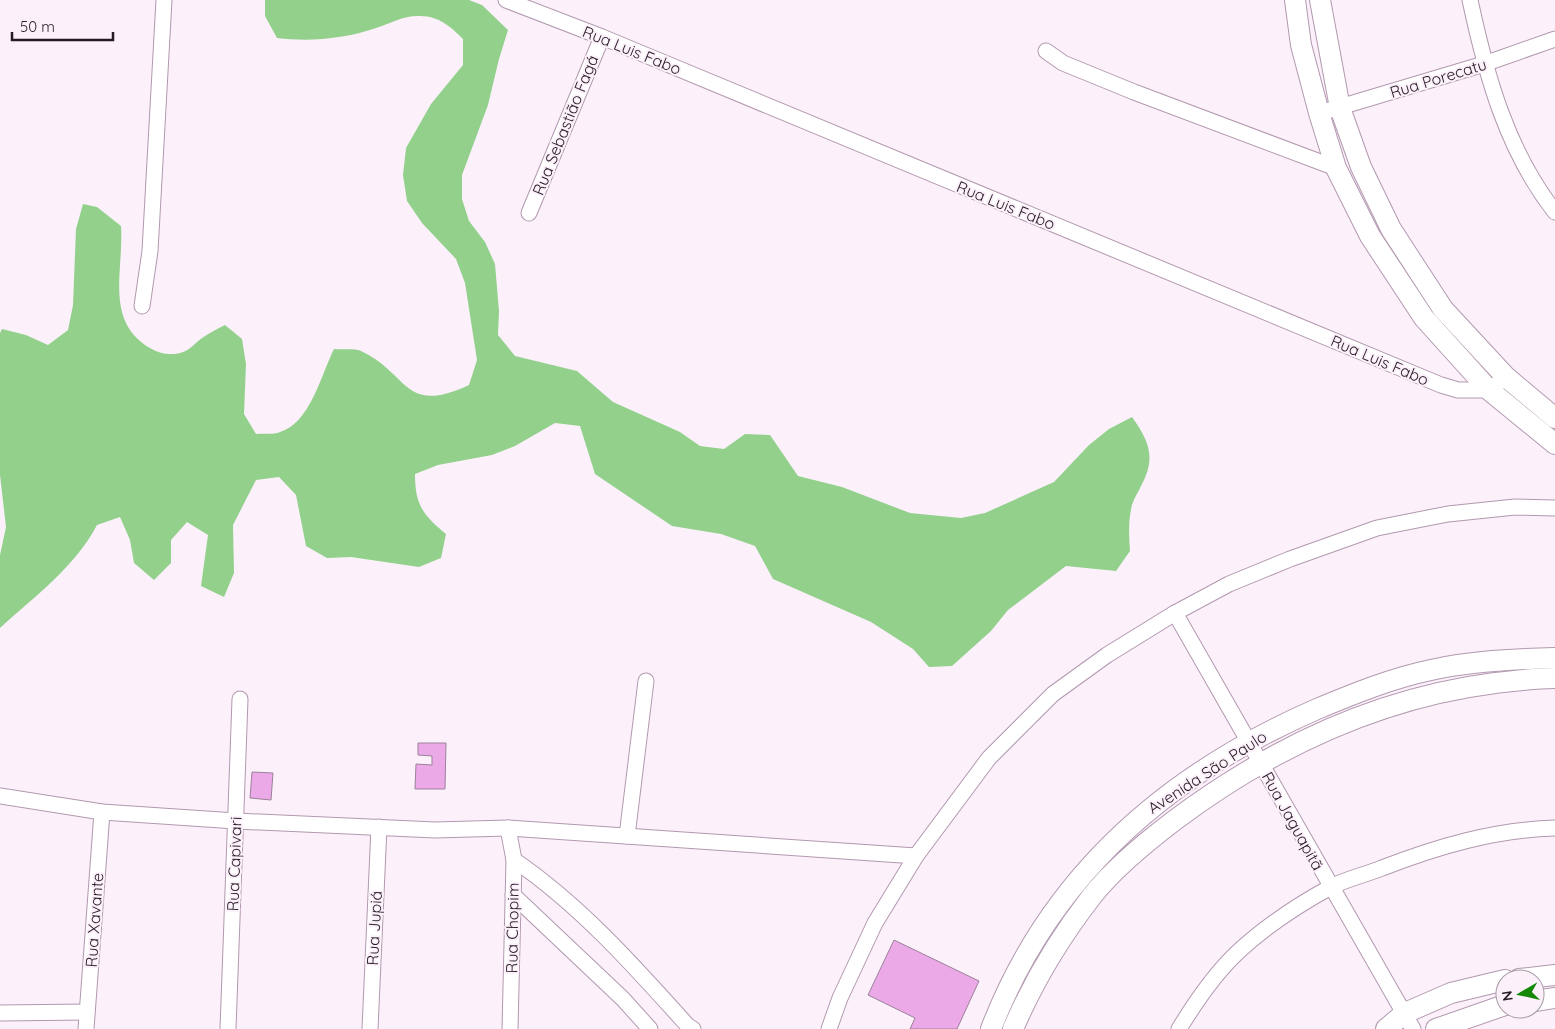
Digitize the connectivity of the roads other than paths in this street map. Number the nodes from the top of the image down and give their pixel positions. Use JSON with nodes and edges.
{"nodes":[{"id":1,"x":164,"y":0,"type":"edge"},
{"id":2,"x":506,"y":0,"type":"edge"},
{"id":3,"x":1295,"y":0,"type":"edge"},
{"id":4,"x":1320,"y":0,"type":"edge"},
{"id":5,"x":1470,"y":0,"type":"edge"},
{"id":6,"x":602,"y":37,"type":"junction"},
{"id":7,"x":1555,"y":39,"type":"edge"},
{"id":8,"x":1046,"y":51,"type":"dead end"},
{"id":9,"x":1484,"y":64,"type":"junction"},
{"id":10,"x":1340,"y":108,"type":"junction"},
{"id":11,"x":1319,"y":113,"type":"junction"},
{"id":12,"x":1336,"y":168,"type":"junction"},
{"id":13,"x":1555,"y":212,"type":"edge"},
{"id":14,"x":529,"y":213,"type":"dead end"},
{"id":15,"x":142,"y":306,"type":"dead end"},
{"id":16,"x":1506,"y":377,"type":"junction"},
{"id":17,"x":1489,"y":390,"type":"junction"},
{"id":18,"x":1555,"y":418,"type":"edge"},
{"id":19,"x":1555,"y":444,"type":"edge"},
{"id":20,"x":1555,"y":508,"type":"edge"},
{"id":21,"x":1175,"y":613,"type":"junction"},
{"id":22,"x":1555,"y":658,"type":"edge"},
{"id":23,"x":1555,"y":678,"type":"edge"},
{"id":24,"x":646,"y":681,"type":"dead end"},
{"id":25,"x":240,"y":699,"type":"dead end"},
{"id":26,"x":1249,"y":742,"type":"junction"},
{"id":27,"x":1261,"y":763,"type":"junction"},
{"id":28,"x":0,"y":796,"type":"edge"},
{"id":29,"x":102,"y":812,"type":"junction"},
{"id":30,"x":236,"y":820,"type":"junction"},
{"id":31,"x":379,"y":827,"type":"junction"},
{"id":32,"x":508,"y":828,"type":"junction"},
{"id":33,"x":1555,"y":828,"type":"edge"},
{"id":34,"x":627,"y":836,"type":"junction"},
{"id":35,"x":916,"y":856,"type":"junction"},
{"id":36,"x":514,"y":860,"type":"junction"},
{"id":37,"x":1330,"y":887,"type":"junction"},
{"id":38,"x":513,"y":895,"type":"junction"},
{"id":39,"x":1495,"y":982,"type":"edge"},
{"id":40,"x":1495,"y":1008,"type":"edge"},
{"id":41,"x":87,"y":1012,"type":"junction"},
{"id":42,"x":0,"y":1013,"type":"edge"},
{"id":43,"x":995,"y":1020,"type":"edge"},
{"id":44,"x":1409,"y":1021,"type":"edge"},
{"id":45,"x":1015,"y":1024,"type":"edge"},
{"id":46,"x":689,"y":1028,"type":"edge"},
{"id":47,"x":86,"y":1029,"type":"edge"},
{"id":48,"x":228,"y":1029,"type":"edge"},
{"id":49,"x":370,"y":1029,"type":"edge"},
{"id":50,"x":510,"y":1029,"type":"edge"},
{"id":51,"x":650,"y":1029,"type":"edge"},
{"id":52,"x":829,"y":1029,"type":"edge"},
{"id":53,"x":1179,"y":1029,"type":"edge"},
{"id":54,"x":1386,"y":1029,"type":"edge"},
{"id":55,"x":1436,"y":1029,"type":"edge"}],
"edges":[{"from":1,"to":15,"type":"street"},
{"from":2,"to":6,"type":"street","name":"Rua Luis Fabo"},
{"from":3,"to":11,"type":"street"},
{"from":4,"to":10,"type":"street"},
{"from":5,"to":9,"type":"street"},
{"from":6,"to":14,"type":"street","name":"Rua Sebastião Fagá"},
{"from":6,"to":17,"type":"street","name":"Rua Luis Fabo"},
{"from":7,"to":9,"type":"street","name":"Rua Porecatu"},
{"from":8,"to":12,"type":"street"},
{"from":9,"to":10,"type":"street","name":"Rua Porecatu"},
{"from":9,"to":13,"type":"street"},
{"from":10,"to":11,"type":"street","name":"Rua Porecatu"},
{"from":10,"to":16,"type":"street"},
{"from":11,"to":12,"type":"street"},
{"from":12,"to":17,"type":"street"},
{"from":16,"to":17,"type":"street"},
{"from":16,"to":18,"type":"street"},
{"from":17,"to":19,"type":"street"},
{"from":20,"to":21,"type":"street"},
{"from":21,"to":26,"type":"street","name":"Rua Jaguapitã"},
{"from":21,"to":35,"type":"street"},
{"from":22,"to":26,"type":"street","name":"Avenida São Paulo"},
{"from":23,"to":27,"type":"street","name":"Avenida São Paulo"},
{"from":24,"to":34,"type":"street"},
{"from":25,"to":30,"type":"street","name":"Rua Capivari"},
{"from":26,"to":27,"type":"street","name":"Rua Jaguapitã"},
{"from":26,"to":43,"type":"street","name":"Avenida São Paulo"},
{"from":27,"to":37,"type":"street","name":"Rua Jaguapitã"},
{"from":27,"to":45,"type":"street","name":"Avenida São Paulo"},
{"from":28,"to":29,"type":"street"},
{"from":29,"to":30,"type":"street"},
{"from":29,"to":41,"type":"street","name":"Rua Xavante"},
{"from":30,"to":31,"type":"street"},
{"from":30,"to":48,"type":"street","name":"Rua Capivari"},
{"from":31,"to":32,"type":"street"},
{"from":31,"to":49,"type":"street","name":"Rua Jupiá"},
{"from":32,"to":34,"type":"street"},
{"from":32,"to":36,"type":"street","name":"Rua Chopim"},
{"from":33,"to":37,"type":"street"},
{"from":34,"to":35,"type":"street"},
{"from":35,"to":52,"type":"street"},
{"from":36,"to":38,"type":"street","name":"Rua Chopim"},
{"from":36,"to":46,"type":"street"},
{"from":37,"to":44,"type":"street","name":"Rua Jaguapitã"},
{"from":37,"to":53,"type":"street"},
{"from":38,"to":50,"type":"street","name":"Rua Chopim"},
{"from":38,"to":51,"type":"street"},
{"from":39,"to":44,"type":"street"},
{"from":40,"to":55,"type":"street"},
{"from":41,"to":42,"type":"street"},
{"from":41,"to":47,"type":"street","name":"Rua Xavante"},
{"from":43,"to":45,"type":"street"},
{"from":44,"to":54,"type":"street"}]}
